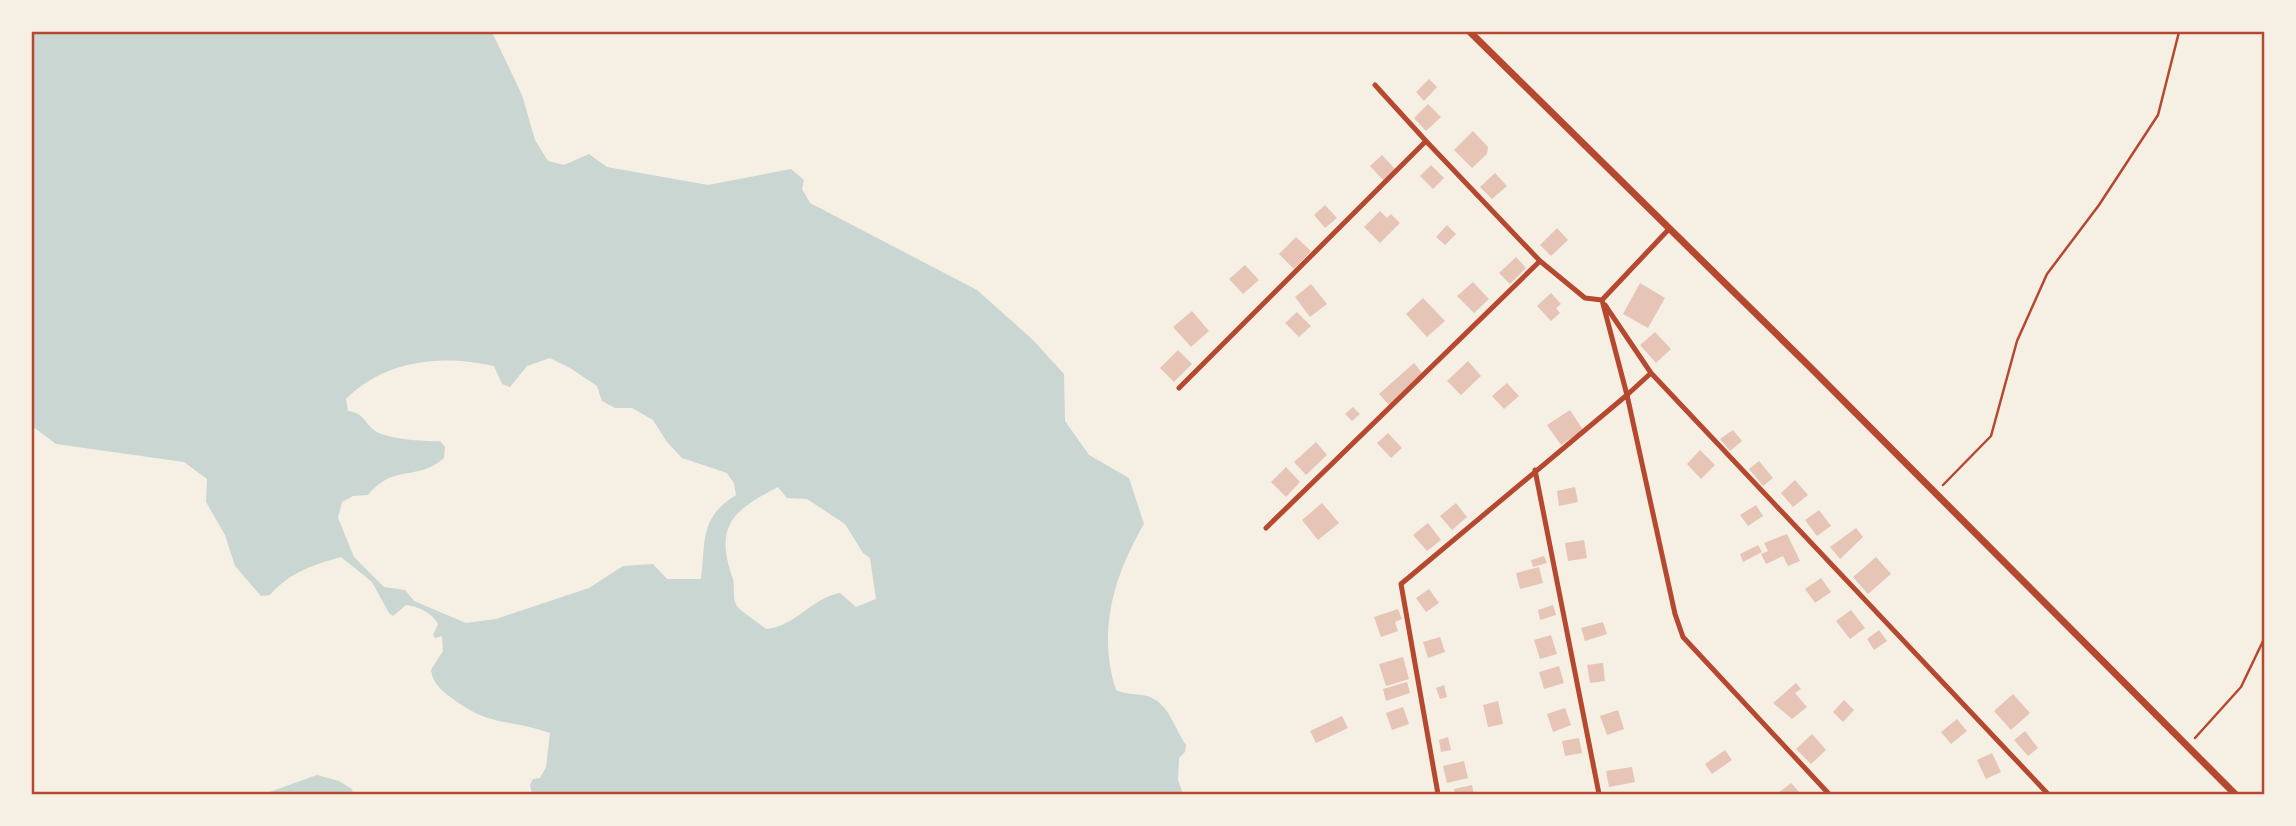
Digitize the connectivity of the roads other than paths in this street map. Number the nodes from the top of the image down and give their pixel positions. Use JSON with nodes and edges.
{"nodes":[{"id":1,"x":1470,"y":32,"type":"edge"},
{"id":2,"x":1375,"y":85,"type":"dead end"},
{"id":3,"x":1426,"y":141,"type":"junction"},
{"id":4,"x":1669,"y":229,"type":"junction"},
{"id":5,"x":1540,"y":261,"type":"junction"},
{"id":6,"x":1602,"y":300,"type":"junction"},
{"id":7,"x":1651,"y":373,"type":"junction"},
{"id":8,"x":1179,"y":388,"type":"dead end"},
{"id":9,"x":1627,"y":395,"type":"junction"},
{"id":10,"x":1535,"y":470,"type":"junction"},
{"id":11,"x":1266,"y":528,"type":"dead end"},
{"id":12,"x":1438,"y":794,"type":"edge"},
{"id":13,"x":1599,"y":794,"type":"edge"},
{"id":14,"x":1829,"y":794,"type":"edge"},
{"id":15,"x":2048,"y":794,"type":"edge"},
{"id":16,"x":2235,"y":794,"type":"edge"}],
"edges":[{"from":1,"to":4,"type":"street"},
{"from":2,"to":3,"type":"lane"},
{"from":3,"to":5,"type":"lane"},
{"from":3,"to":8,"type":"lane"},
{"from":4,"to":6,"type":"lane"},
{"from":4,"to":16,"type":"street"},
{"from":5,"to":6,"type":"lane"},
{"from":5,"to":11,"type":"lane"},
{"from":6,"to":7,"type":"lane"},
{"from":6,"to":9,"type":"lane"},
{"from":7,"to":9,"type":"lane"},
{"from":7,"to":15,"type":"lane"},
{"from":9,"to":10,"type":"lane"},
{"from":9,"to":14,"type":"lane"},
{"from":10,"to":12,"type":"lane"},
{"from":10,"to":13,"type":"lane"}]}
